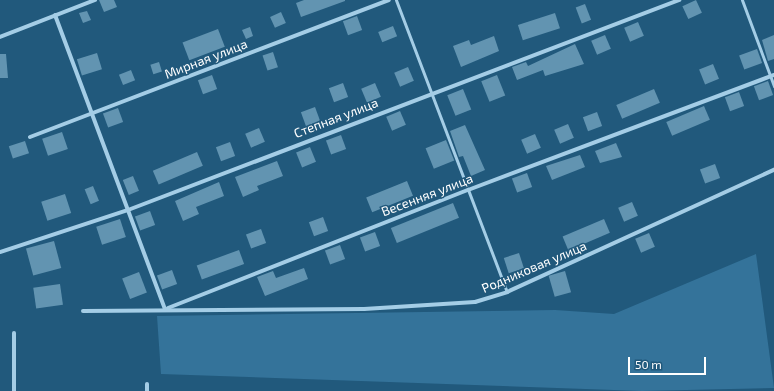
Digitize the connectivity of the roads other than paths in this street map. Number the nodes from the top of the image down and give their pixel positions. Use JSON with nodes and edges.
{"nodes":[{"id":1,"x":95,"y":0,"type":"edge"},
{"id":2,"x":389,"y":0,"type":"edge"},
{"id":3,"x":396,"y":0,"type":"edge"},
{"id":4,"x":679,"y":0,"type":"edge"},
{"id":5,"x":742,"y":0,"type":"edge"},
{"id":6,"x":55,"y":15,"type":"junction"},
{"id":7,"x":0,"y":37,"type":"edge"},
{"id":8,"x":772,"y":76,"type":"edge"},
{"id":9,"x":774,"y":86,"type":"edge"},
{"id":10,"x":432,"y":92,"type":"junction"},
{"id":11,"x":90,"y":114,"type":"junction"},
{"id":12,"x":30,"y":137,"type":"dead end"},
{"id":13,"x":774,"y":170,"type":"edge"},
{"id":14,"x":468,"y":190,"type":"junction"},
{"id":15,"x":128,"y":210,"type":"junction"},
{"id":16,"x":0,"y":252,"type":"edge"},
{"id":17,"x":507,"y":292,"type":"junction"},
{"id":18,"x":165,"y":309,"type":"junction"},
{"id":19,"x":83,"y":311,"type":"dead end"},
{"id":20,"x":14,"y":333,"type":"dead end"},
{"id":21,"x":147,"y":384,"type":"dead end"},
{"id":22,"x":14,"y":391,"type":"edge"},
{"id":23,"x":147,"y":391,"type":"edge"}],
"edges":[{"from":1,"to":6,"type":"street"},
{"from":2,"to":11,"type":"street","name":"Мирная улица"},
{"from":3,"to":10,"type":"lane"},
{"from":4,"to":10,"type":"street","name":"Степная улица"},
{"from":5,"to":8,"type":"lane"},
{"from":6,"to":7,"type":"street"},
{"from":6,"to":11,"type":"street"},
{"from":8,"to":9,"type":"lane"},
{"from":8,"to":14,"type":"street","name":"Весенняя улица"},
{"from":10,"to":14,"type":"lane"},
{"from":10,"to":15,"type":"street","name":"Степная улица"},
{"from":11,"to":12,"type":"street","name":"Мирная улица"},
{"from":11,"to":15,"type":"street"},
{"from":13,"to":17,"type":"street","name":"Родниковая улица"},
{"from":14,"to":17,"type":"lane"},
{"from":14,"to":18,"type":"street","name":"Весенняя улица"},
{"from":15,"to":16,"type":"street","name":"Степная улица"},
{"from":15,"to":18,"type":"street"},
{"from":17,"to":18,"type":"street","name":"Родниковая улица"},
{"from":18,"to":19,"type":"street","name":"Весенняя улица"},
{"from":20,"to":22,"type":"street"},
{"from":21,"to":23,"type":"street"}]}
